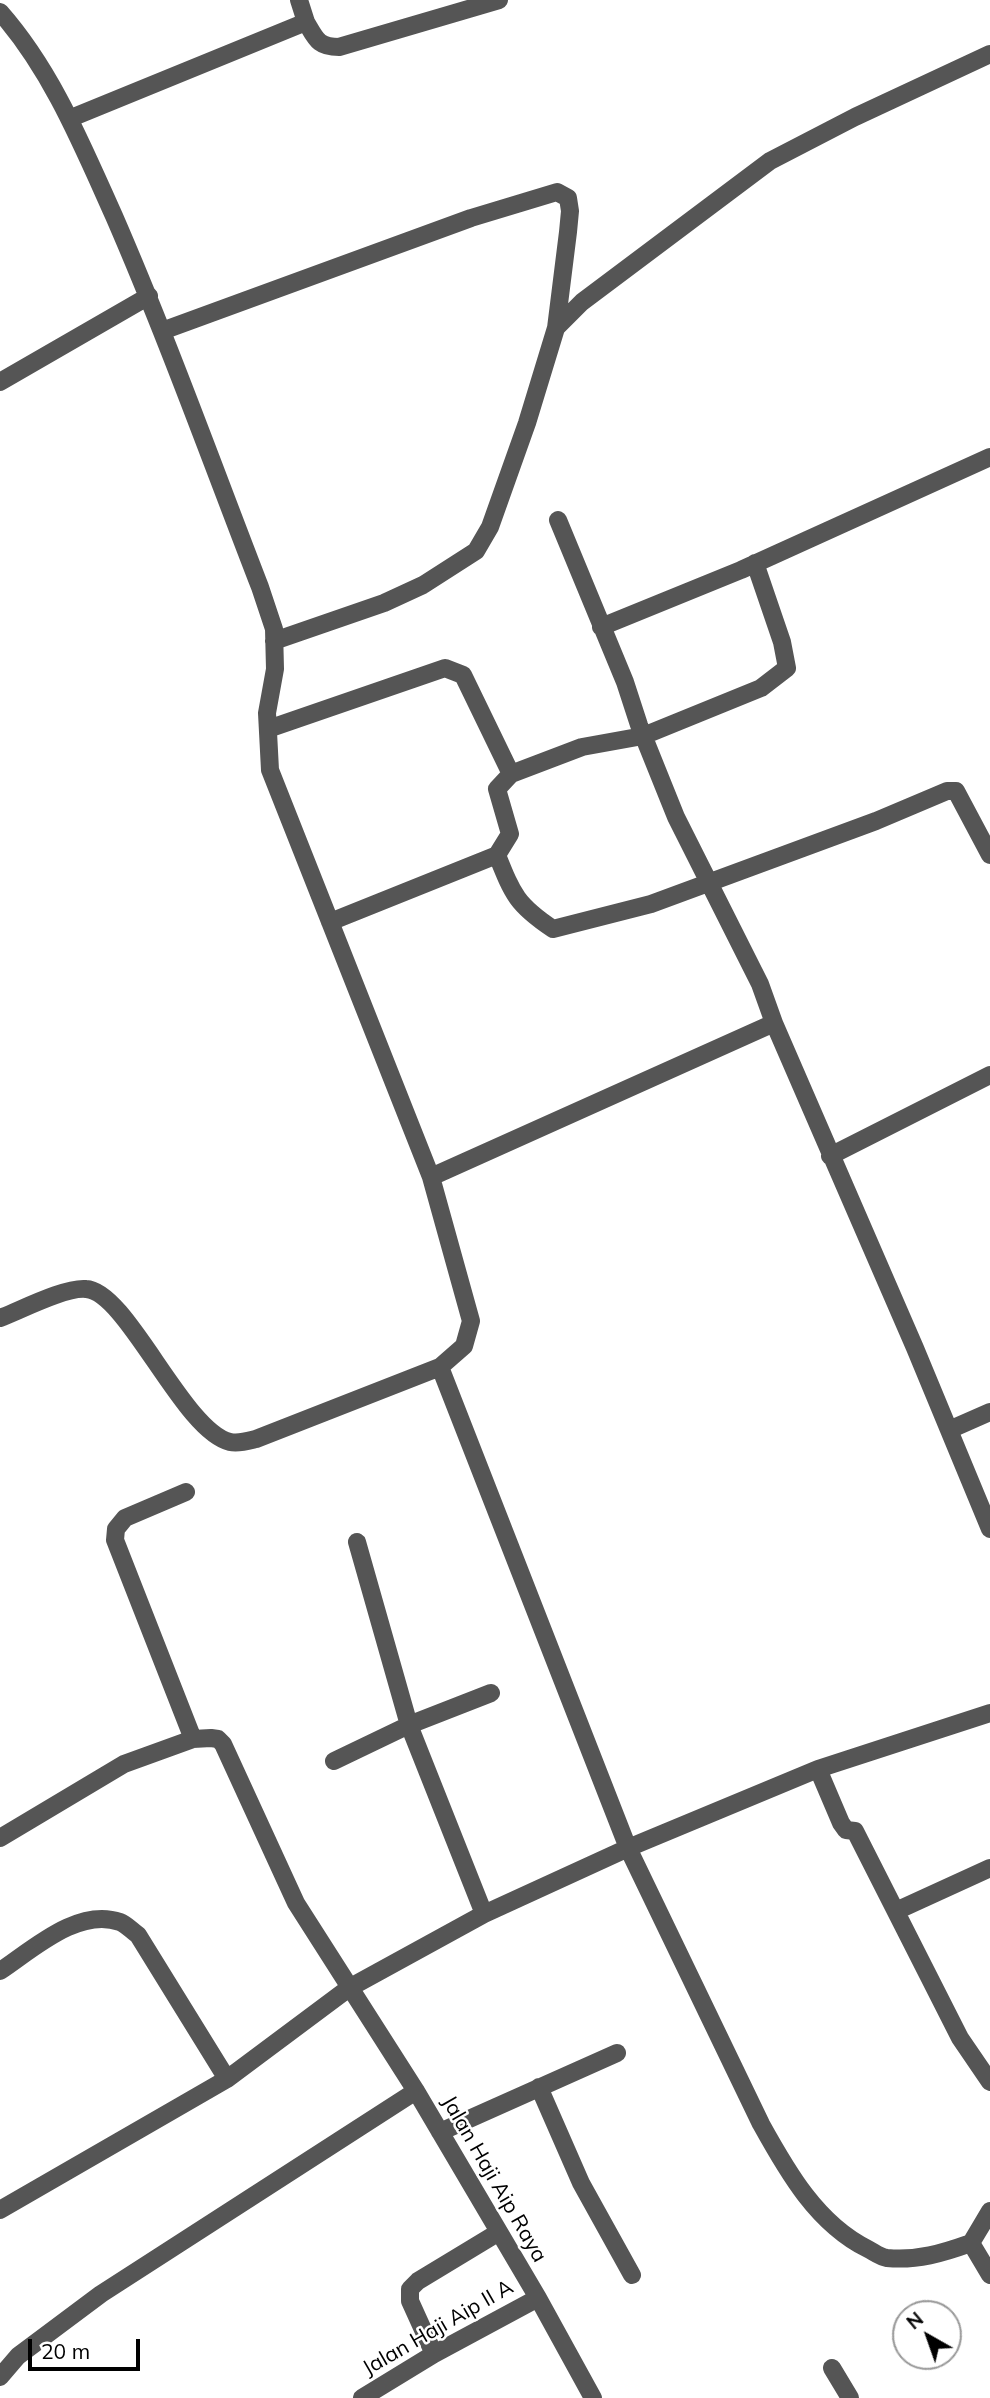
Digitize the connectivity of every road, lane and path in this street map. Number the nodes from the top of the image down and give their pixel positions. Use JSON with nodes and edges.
{"nodes":[{"id":1,"x":299,"y":0,"type":"edge"},
{"id":2,"x":499,"y":0,"type":"edge"},
{"id":3,"x":0,"y":12,"type":"edge"},
{"id":4,"x":306,"y":22,"type":"junction"},
{"id":5,"x":7,"y":30,"type":"edge"},
{"id":6,"x":990,"y":54,"type":"edge"},
{"id":7,"x":71,"y":118,"type":"junction"},
{"id":8,"x":149,"y":296,"type":"junction"},
{"id":9,"x":556,"y":328,"type":"junction"},
{"id":10,"x":162,"y":331,"type":"junction"},
{"id":11,"x":0,"y":382,"type":"edge"},
{"id":12,"x":990,"y":457,"type":"edge"},
{"id":13,"x":558,"y":520,"type":"dead end"},
{"id":14,"x":755,"y":563,"type":"junction"},
{"id":15,"x":601,"y":627,"type":"junction"},
{"id":16,"x":274,"y":641,"type":"junction"},
{"id":17,"x":268,"y":729,"type":"junction"},
{"id":18,"x":643,"y":736,"type":"junction"},
{"id":19,"x":512,"y":774,"type":"junction"},
{"id":20,"x":497,"y":855,"type":"junction"},
{"id":21,"x":990,"y":855,"type":"edge"},
{"id":22,"x":708,"y":882,"type":"junction"},
{"id":23,"x":330,"y":922,"type":"junction"},
{"id":24,"x":774,"y":1023,"type":"junction"},
{"id":25,"x":990,"y":1075,"type":"edge"},
{"id":26,"x":830,"y":1156,"type":"junction"},
{"id":27,"x":431,"y":1177,"type":"junction"},
{"id":28,"x":0,"y":1318,"type":"edge"},
{"id":29,"x":440,"y":1367,"type":"junction"},
{"id":30,"x":990,"y":1412,"type":"edge"},
{"id":31,"x":949,"y":1430,"type":"junction"},
{"id":32,"x":186,"y":1492,"type":"dead end"},
{"id":33,"x":990,"y":1530,"type":"edge"},
{"id":34,"x":357,"y":1542,"type":"dead end"},
{"id":35,"x":491,"y":1693,"type":"dead end"},
{"id":36,"x":990,"y":1713,"type":"edge"},
{"id":37,"x":409,"y":1725,"type":"junction"},
{"id":38,"x":193,"y":1740,"type":"junction"},
{"id":39,"x":334,"y":1761,"type":"dead end"},
{"id":40,"x":818,"y":1769,"type":"junction"},
{"id":41,"x":0,"y":1838,"type":"edge"},
{"id":42,"x":628,"y":1848,"type":"junction"},
{"id":43,"x":990,"y":1868,"type":"edge"},
{"id":44,"x":897,"y":1911,"type":"junction"},
{"id":45,"x":484,"y":1913,"type":"junction"},
{"id":46,"x":0,"y":1971,"type":"edge"},
{"id":47,"x":349,"y":1988,"type":"junction"},
{"id":48,"x":617,"y":2053,"type":"dead end"},
{"id":49,"x":226,"y":2079,"type":"junction"},
{"id":50,"x":990,"y":2082,"type":"edge"},
{"id":51,"x":539,"y":2087,"type":"junction"},
{"id":52,"x":416,"y":2091,"type":"junction"},
{"id":53,"x":440,"y":2132,"type":"junction"},
{"id":54,"x":0,"y":2210,"type":"edge"},
{"id":55,"x":990,"y":2211,"type":"edge"},
{"id":56,"x":499,"y":2232,"type":"junction"},
{"id":57,"x":971,"y":2243,"type":"junction"},
{"id":58,"x":632,"y":2275,"type":"dead end"},
{"id":59,"x":990,"y":2275,"type":"edge"},
{"id":60,"x":538,"y":2298,"type":"junction"},
{"id":61,"x":434,"y":2354,"type":"junction"},
{"id":62,"x":832,"y":2368,"type":"dead end"},
{"id":63,"x":0,"y":2377,"type":"edge"},
{"id":64,"x":362,"y":2398,"type":"edge"},
{"id":65,"x":593,"y":2398,"type":"edge"},
{"id":66,"x":850,"y":2398,"type":"edge"}],
"edges":[{"from":1,"to":4,"type":"street"},
{"from":2,"to":4,"type":"street"},
{"from":3,"to":5,"type":"street"},
{"from":4,"to":7,"type":"street"},
{"from":5,"to":7,"type":"street"},
{"from":6,"to":9,"type":"street"},
{"from":7,"to":8,"type":"street"},
{"from":8,"to":10,"type":"street"},
{"from":8,"to":11,"type":"street"},
{"from":9,"to":10,"type":"street"},
{"from":9,"to":16,"type":"street"},
{"from":10,"to":16,"type":"street"},
{"from":12,"to":14,"type":"street"},
{"from":13,"to":15,"type":"street"},
{"from":14,"to":15,"type":"street"},
{"from":14,"to":18,"type":"street"},
{"from":15,"to":18,"type":"street"},
{"from":16,"to":17,"type":"street"},
{"from":17,"to":19,"type":"street"},
{"from":17,"to":23,"type":"street"},
{"from":18,"to":19,"type":"street"},
{"from":18,"to":22,"type":"street"},
{"from":19,"to":20,"type":"street"},
{"from":20,"to":22,"type":"street"},
{"from":20,"to":23,"type":"street"},
{"from":21,"to":22,"type":"street"},
{"from":22,"to":24,"type":"street"},
{"from":23,"to":27,"type":"street"},
{"from":24,"to":26,"type":"street"},
{"from":24,"to":27,"type":"street"},
{"from":25,"to":26,"type":"street"},
{"from":26,"to":31,"type":"street"},
{"from":27,"to":29,"type":"street"},
{"from":28,"to":29,"type":"street"},
{"from":29,"to":42,"type":"street"},
{"from":30,"to":31,"type":"street"},
{"from":31,"to":33,"type":"street"},
{"from":32,"to":38,"type":"street"},
{"from":34,"to":37,"type":"street"},
{"from":35,"to":37,"type":"street"},
{"from":36,"to":40,"type":"street"},
{"from":37,"to":39,"type":"street"},
{"from":37,"to":45,"type":"street"},
{"from":38,"to":41,"type":"street"},
{"from":38,"to":47,"type":"street","name":"Jalan Haji Aip Raya"},
{"from":40,"to":42,"type":"street"},
{"from":40,"to":44,"type":"street"},
{"from":42,"to":45,"type":"street"},
{"from":42,"to":57,"type":"street"},
{"from":43,"to":44,"type":"street"},
{"from":44,"to":50,"type":"street"},
{"from":45,"to":47,"type":"street"},
{"from":46,"to":49,"type":"street"},
{"from":47,"to":49,"type":"street"},
{"from":47,"to":52,"type":"street","name":"Jalan Haji Aip Raya"},
{"from":48,"to":51,"type":"street"},
{"from":49,"to":54,"type":"street"},
{"from":51,"to":53,"type":"street"},
{"from":51,"to":58,"type":"street"},
{"from":52,"to":53,"type":"street","name":"Jalan Haji Aip Raya"},
{"from":52,"to":63,"type":"street"},
{"from":53,"to":56,"type":"street","name":"Jalan Haji Aip Raya"},
{"from":55,"to":57,"type":"street"},
{"from":56,"to":60,"type":"street","name":"Jalan Haji Aip Raya"},
{"from":56,"to":61,"type":"street"},
{"from":57,"to":59,"type":"street"},
{"from":60,"to":61,"type":"street","name":"Jalan Haji Aip II A"},
{"from":60,"to":65,"type":"street","name":"Jalan Haji Aip Raya"},
{"from":61,"to":64,"type":"street","name":"Jalan Haji Aip II A"},
{"from":62,"to":66,"type":"street"}]}
